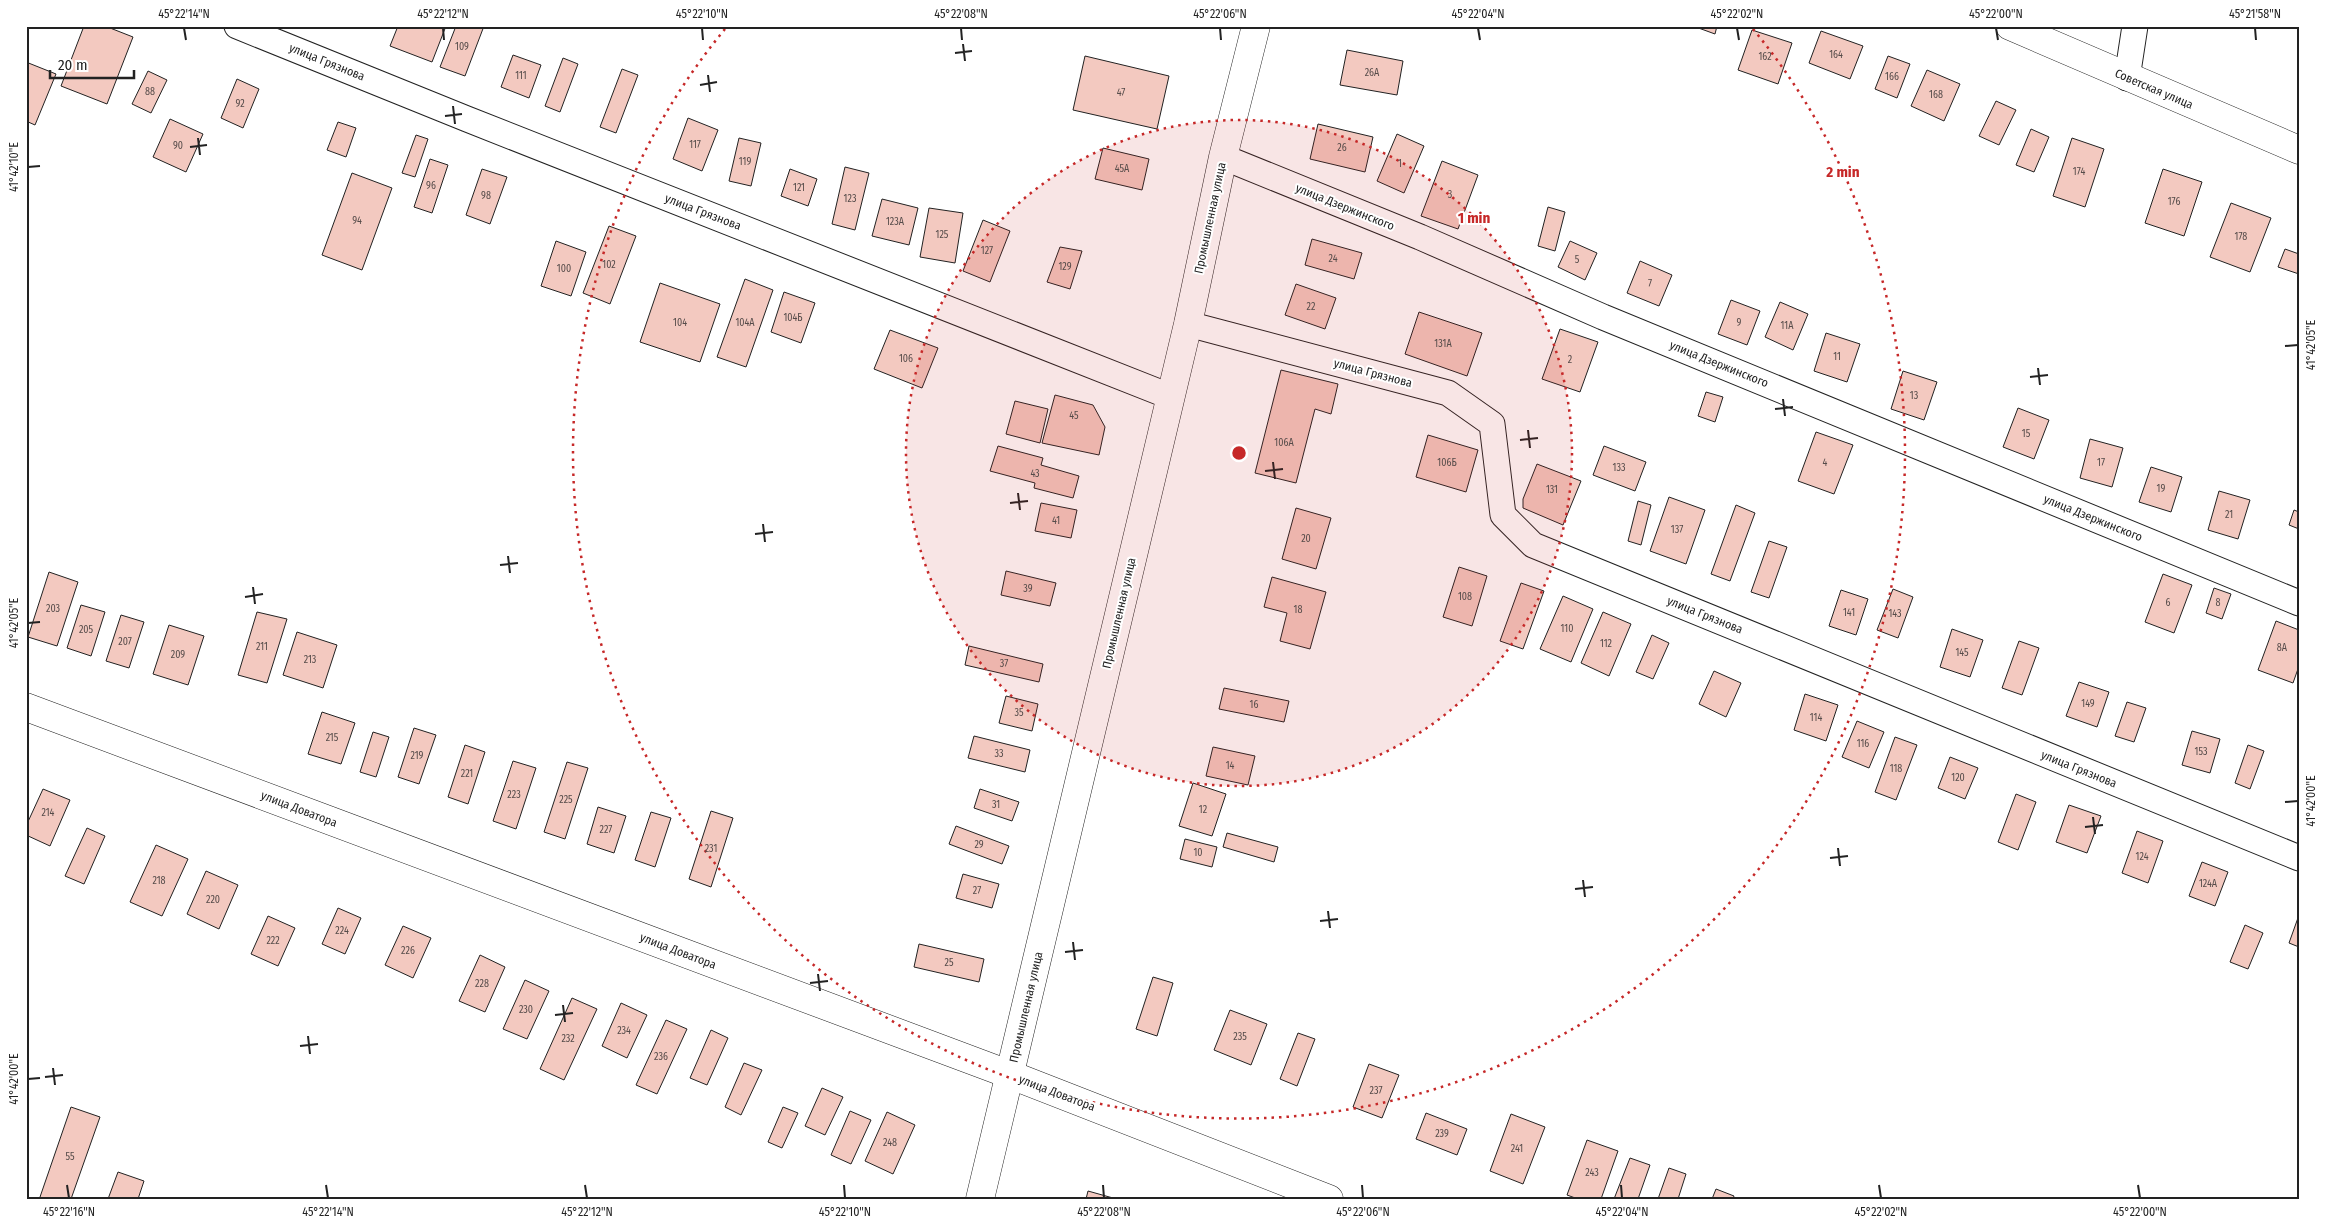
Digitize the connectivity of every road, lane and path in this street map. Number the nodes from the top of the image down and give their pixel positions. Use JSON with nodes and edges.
{"nodes":[{"id":1,"x":237,"y":26,"type":"edge"},
{"id":2,"x":1256,"y":26,"type":"edge"},
{"id":3,"x":2010,"y":26,"type":"edge"},
{"id":4,"x":2135,"y":26,"type":"edge"},
{"id":5,"x":2127,"y":78,"type":"junction"},
{"id":6,"x":2299,"y":150,"type":"edge"},
{"id":7,"x":1223,"y":157,"type":"junction"},
{"id":8,"x":1188,"y":324,"type":"junction"},
{"id":9,"x":1169,"y":396,"type":"junction"},
{"id":10,"x":2299,"y":603,"type":"edge"},
{"id":11,"x":26,"y":707,"type":"edge"},
{"id":12,"x":2299,"y":858,"type":"edge"},
{"id":13,"x":1010,"y":1075,"type":"junction"},
{"id":14,"x":980,"y":1199,"type":"edge"},
{"id":15,"x":1329,"y":1199,"type":"edge"}],
"edges":[{"from":1,"to":9,"type":"street","name":"улица Грязнова"},
{"from":2,"to":7,"type":"main road","name":"Промышленная улица"},
{"from":3,"to":5,"type":"main road","name":"Советская улица"},
{"from":4,"to":5,"type":"street"},
{"from":5,"to":6,"type":"main road","name":"Советская улица"},
{"from":7,"to":8,"type":"main road","name":"Промышленная улица"},
{"from":7,"to":10,"type":"street","name":"улица Дзержинского"},
{"from":8,"to":9,"type":"main road","name":"Промышленная улица"},
{"from":8,"to":12,"type":"street","name":"улица Грязнова"},
{"from":9,"to":13,"type":"main road","name":"Промышленная улица"},
{"from":11,"to":13,"type":"main road","name":"улица Доватора"},
{"from":13,"to":14,"type":"main road","name":"Промышленная улица"},
{"from":13,"to":15,"type":"main road","name":"улица Доватора"}]}
